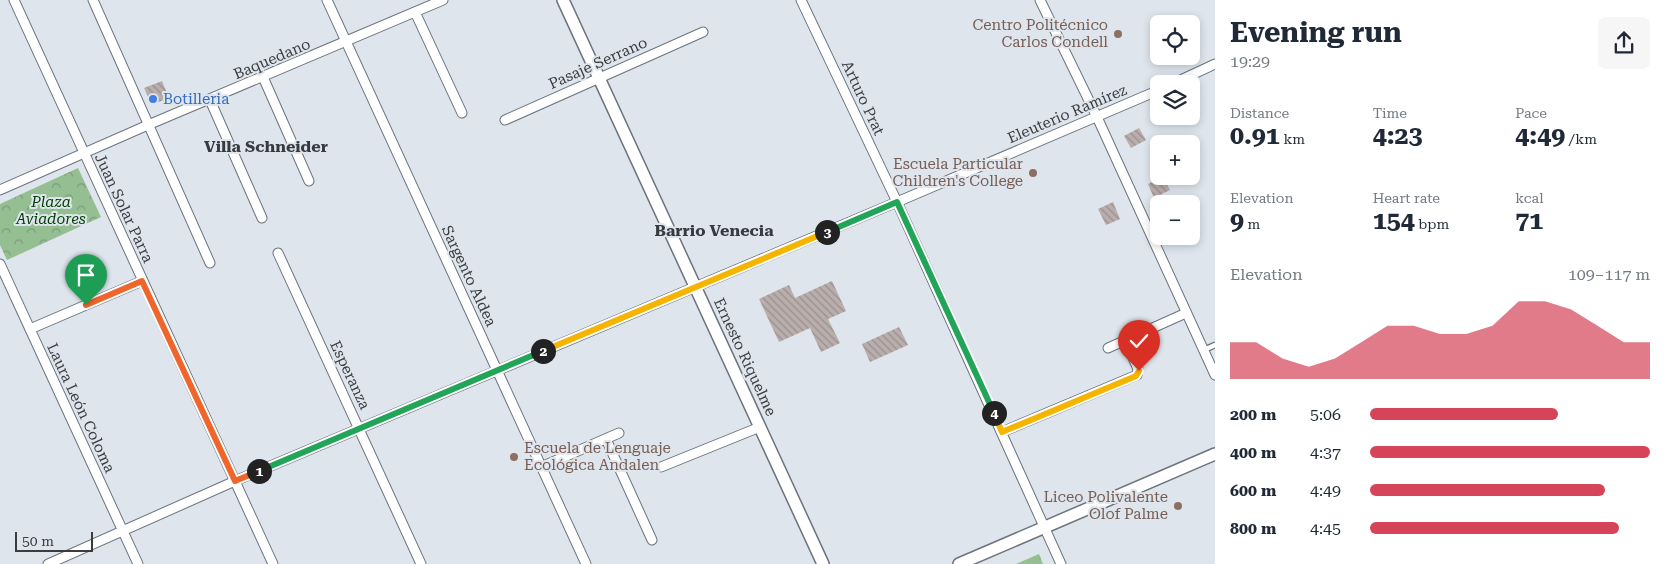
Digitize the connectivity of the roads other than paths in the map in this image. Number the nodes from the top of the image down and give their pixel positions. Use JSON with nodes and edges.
{"nodes":[{"id":1,"x":14,"y":0,"type":"edge"},
{"id":2,"x":93,"y":0,"type":"edge"},
{"id":3,"x":327,"y":0,"type":"edge"},
{"id":4,"x":443,"y":0,"type":"edge"},
{"id":5,"x":563,"y":0,"type":"edge"},
{"id":6,"x":801,"y":0,"type":"edge"},
{"id":7,"x":1040,"y":0,"type":"edge"},
{"id":8,"x":415,"y":12,"type":"junction"},
{"id":9,"x":703,"y":32,"type":"dead end"},
{"id":10,"x":346,"y":42,"type":"junction"},
{"id":11,"x":1215,"y":64,"type":"edge"},
{"id":12,"x":1191,"y":75,"type":"edge"},
{"id":13,"x":262,"y":77,"type":"junction"},
{"id":14,"x":599,"y":78,"type":"junction"},
{"id":15,"x":1150,"y":94,"type":"edge"},
{"id":16,"x":210,"y":100,"type":"junction"},
{"id":17,"x":462,"y":113,"type":"dead end"},
{"id":18,"x":1097,"y":117,"type":"junction"},
{"id":19,"x":505,"y":120,"type":"dead end"},
{"id":20,"x":148,"y":125,"type":"junction"},
{"id":21,"x":84,"y":153,"type":"junction"},
{"id":22,"x":309,"y":181,"type":"dead end"},
{"id":23,"x":0,"y":190,"type":"edge"},
{"id":24,"x":897,"y":202,"type":"junction"},
{"id":25,"x":262,"y":218,"type":"dead end"},
{"id":26,"x":278,"y":253,"type":"dead end"},
{"id":27,"x":210,"y":263,"type":"dead end"},
{"id":28,"x":0,"y":264,"type":"edge"},
{"id":29,"x":142,"y":281,"type":"junction"},
{"id":30,"x":696,"y":287,"type":"junction"},
{"id":31,"x":1186,"y":313,"type":"junction"},
{"id":32,"x":30,"y":329,"type":"junction"},
{"id":33,"x":1126,"y":340,"type":"junction"},
{"id":34,"x":1215,"y":345,"type":"edge"},
{"id":35,"x":1108,"y":348,"type":"dead end"},
{"id":36,"x":1204,"y":350,"type":"junction"},
{"id":37,"x":497,"y":370,"type":"junction"},
{"id":38,"x":1215,"y":375,"type":"edge"},
{"id":39,"x":760,"y":427,"type":"junction"},
{"id":40,"x":359,"y":429,"type":"junction"},
{"id":41,"x":1002,"y":432,"type":"junction"},
{"id":42,"x":619,"y":433,"type":"dead end"},
{"id":43,"x":606,"y":439,"type":"junction"},
{"id":44,"x":1215,"y":454,"type":"edge"},
{"id":45,"x":541,"y":467,"type":"junction"},
{"id":46,"x":661,"y":468,"type":"dead end"},
{"id":47,"x":235,"y":481,"type":"junction"},
{"id":48,"x":1046,"y":528,"type":"junction"},
{"id":49,"x":123,"y":531,"type":"junction"},
{"id":50,"x":652,"y":540,"type":"dead end"},
{"id":51,"x":48,"y":564,"type":"edge"},
{"id":52,"x":138,"y":564,"type":"edge"},
{"id":53,"x":273,"y":564,"type":"edge"},
{"id":54,"x":421,"y":564,"type":"edge"},
{"id":55,"x":586,"y":564,"type":"edge"},
{"id":56,"x":823,"y":564,"type":"edge"},
{"id":57,"x":959,"y":564,"type":"edge"},
{"id":58,"x":1062,"y":564,"type":"edge"}],
"edges":[{"from":1,"to":21,"type":"street","name":"Juan Solar Parra"},
{"from":2,"to":20,"type":"street"},
{"from":3,"to":10,"type":"street","name":"Sargento Aldea"},
{"from":4,"to":8,"type":"street","name":"Baquedano"},
{"from":5,"to":14,"type":"street","name":"Ernesto Riquelme"},
{"from":6,"to":24,"type":"street","name":"Arturo Prat"},
{"from":7,"to":18,"type":"street"},
{"from":8,"to":10,"type":"street","name":"Baquedano"},
{"from":8,"to":17,"type":"street"},
{"from":9,"to":14,"type":"street","name":"Pasaje Serrano"},
{"from":10,"to":13,"type":"street","name":"Baquedano"},
{"from":10,"to":37,"type":"street","name":"Sargento Aldea"},
{"from":11,"to":12,"type":"street"},
{"from":13,"to":16,"type":"street","name":"Baquedano"},
{"from":13,"to":22,"type":"street"},
{"from":14,"to":19,"type":"street","name":"Pasaje Serrano"},
{"from":14,"to":30,"type":"street","name":"Ernesto Riquelme"},
{"from":15,"to":18,"type":"street","name":"Eleuterio Ramírez"},
{"from":16,"to":20,"type":"street","name":"Baquedano"},
{"from":16,"to":25,"type":"street"},
{"from":18,"to":24,"type":"street","name":"Eleuterio Ramírez"},
{"from":18,"to":31,"type":"street"},
{"from":20,"to":21,"type":"street","name":"Baquedano"},
{"from":20,"to":27,"type":"street"},
{"from":21,"to":23,"type":"street","name":"Baquedano"},
{"from":21,"to":29,"type":"street","name":"Juan Solar Parra"},
{"from":24,"to":30,"type":"street","name":"Eleuterio Ramírez"},
{"from":24,"to":41,"type":"street","name":"Arturo Prat"},
{"from":26,"to":40,"type":"street","name":"Esperanza"},
{"from":28,"to":32,"type":"street","name":"Laura León Coloma"},
{"from":29,"to":32,"type":"street"},
{"from":29,"to":47,"type":"street","name":"Juan Solar Parra"},
{"from":30,"to":37,"type":"street","name":"Eleuterio Ramírez"},
{"from":30,"to":39,"type":"street","name":"Ernesto Riquelme"},
{"from":31,"to":33,"type":"street"},
{"from":31,"to":36,"type":"street"},
{"from":32,"to":49,"type":"street","name":"Laura León Coloma"},
{"from":33,"to":35,"type":"street"},
{"from":33,"to":41,"type":"street"},
{"from":34,"to":36,"type":"lane"},
{"from":36,"to":38,"type":"street"},
{"from":37,"to":40,"type":"street","name":"Eleuterio Ramírez"},
{"from":37,"to":45,"type":"street","name":"Sargento Aldea"},
{"from":39,"to":46,"type":"street"},
{"from":39,"to":56,"type":"street","name":"Ernesto Riquelme"},
{"from":40,"to":47,"type":"street","name":"Eleuterio Ramírez"},
{"from":40,"to":54,"type":"street","name":"Esperanza"},
{"from":41,"to":48,"type":"street","name":"Arturo Prat"},
{"from":42,"to":43,"type":"street"},
{"from":43,"to":45,"type":"street"},
{"from":43,"to":50,"type":"street"},
{"from":44,"to":48,"type":"street"},
{"from":45,"to":55,"type":"street","name":"Sargento Aldea"},
{"from":47,"to":49,"type":"street","name":"Eleuterio Ramírez"},
{"from":47,"to":53,"type":"street","name":"Juan Solar Parra"},
{"from":48,"to":57,"type":"street"},
{"from":48,"to":58,"type":"street","name":"Arturo Prat"},
{"from":49,"to":51,"type":"street","name":"Eleuterio Ramírez"},
{"from":49,"to":52,"type":"street","name":"Laura León Coloma"}]}
